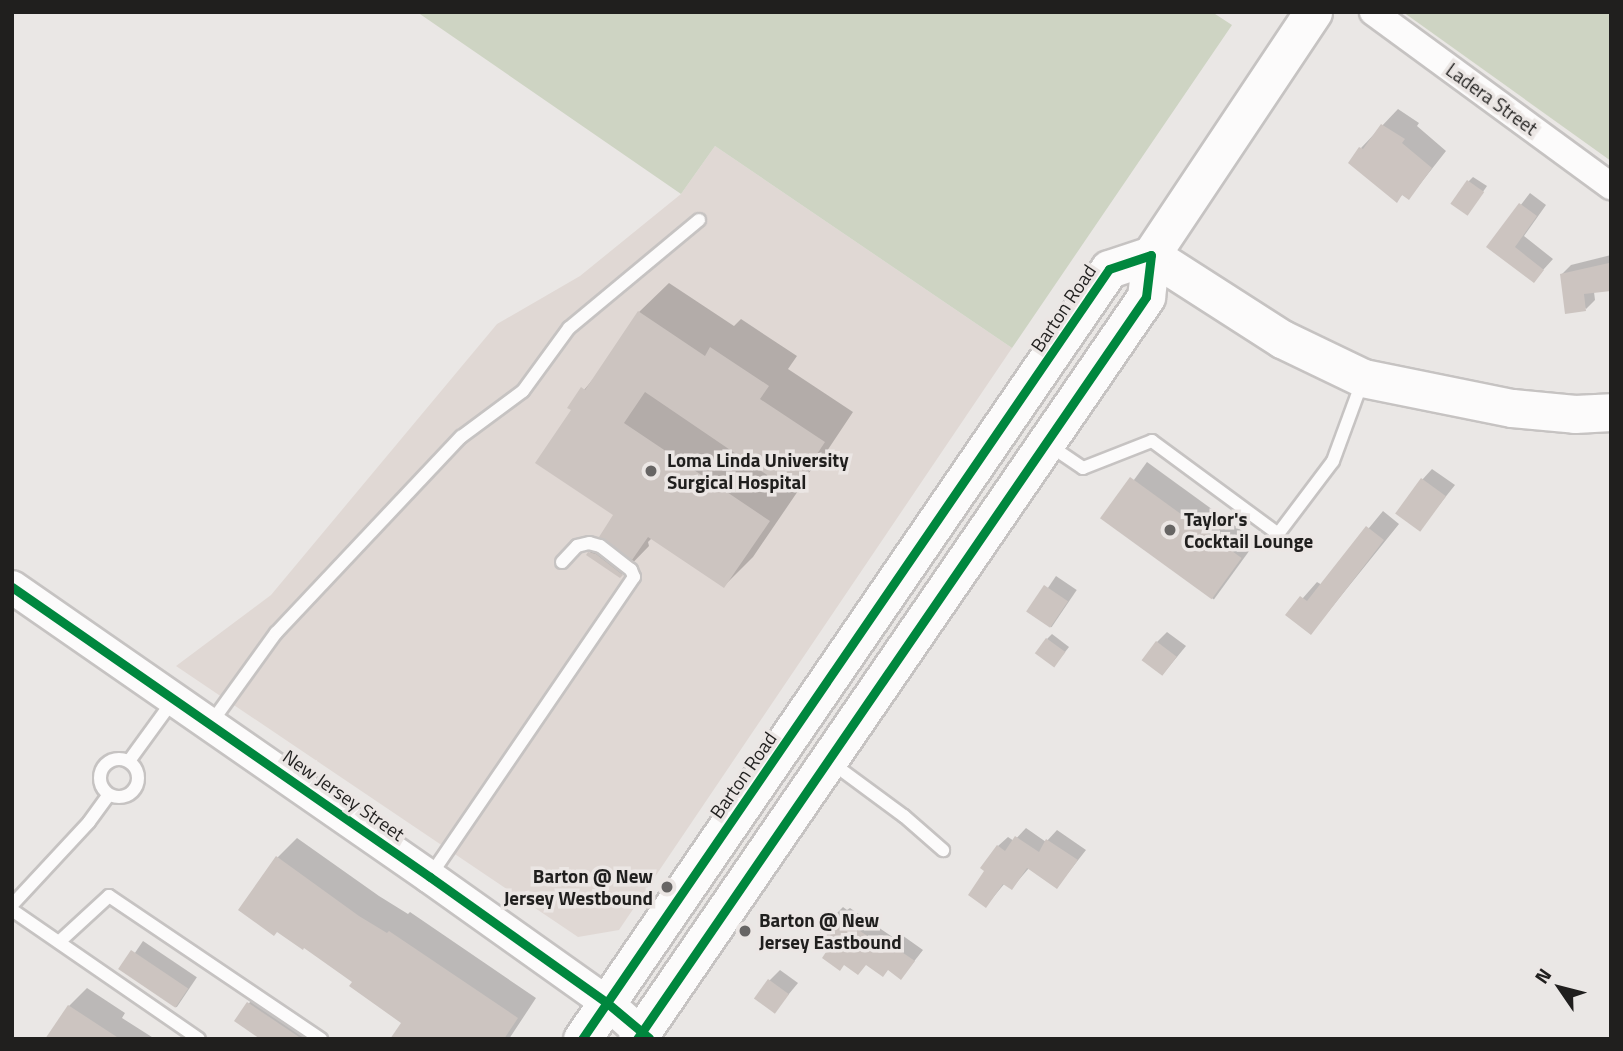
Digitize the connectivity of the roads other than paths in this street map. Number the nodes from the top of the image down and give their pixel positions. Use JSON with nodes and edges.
{"nodes":[{"id":1,"x":1312,"y":12,"type":"edge"},
{"id":2,"x":1373,"y":12,"type":"edge"},
{"id":3,"x":1611,"y":186,"type":"edge"},
{"id":4,"x":699,"y":220,"type":"dead end"},
{"id":5,"x":1151,"y":255,"type":"junction"},
{"id":6,"x":1363,"y":378,"type":"junction"},
{"id":7,"x":1611,"y":412,"type":"edge"},
{"id":8,"x":1046,"y":443,"type":"junction"},
{"id":9,"x":562,"y":562,"type":"dead end"},
{"id":10,"x":12,"y":587,"type":"edge"},
{"id":11,"x":174,"y":699,"type":"junction"},
{"id":12,"x":210,"y":724,"type":"junction"},
{"id":13,"x":828,"y":760,"type":"junction"},
{"id":14,"x":129,"y":761,"type":"junction"},
{"id":15,"x":108,"y":796,"type":"junction"},
{"id":16,"x":943,"y":850,"type":"dead end"},
{"id":17,"x":430,"y":877,"type":"junction"},
{"id":18,"x":12,"y":907,"type":"edge"},
{"id":19,"x":59,"y":942,"type":"junction"},
{"id":20,"x":606,"y":1002,"type":"junction"},
{"id":21,"x":643,"y":1037,"type":"edge"},
{"id":22,"x":199,"y":1039,"type":"edge"},
{"id":23,"x":321,"y":1039,"type":"edge"},
{"id":24,"x":582,"y":1039,"type":"edge"}],
"edges":[{"from":1,"to":5,"type":"main road"},
{"from":2,"to":3,"type":"street","name":"Ladera Street"},
{"from":4,"to":12,"type":"lane"},
{"from":5,"to":6,"type":"main road"},
{"from":5,"to":8,"type":"main road"},
{"from":5,"to":20,"type":"main road","name":"Barton Road"},
{"from":6,"to":7,"type":"main road"},
{"from":6,"to":8,"type":"lane"},
{"from":8,"to":13,"type":"main road"},
{"from":9,"to":17,"type":"lane"},
{"from":10,"to":11,"type":"street","name":"New Jersey Street"},
{"from":11,"to":12,"type":"street","name":"New Jersey Street"},
{"from":11,"to":14,"type":"lane"},
{"from":12,"to":17,"type":"street","name":"New Jersey Street"},
{"from":13,"to":16,"type":"lane"},
{"from":13,"to":21,"type":"main road"},
{"from":14,"to":15,"type":"lane"},
{"from":14,"to":15,"type":"lane"},
{"from":15,"to":18,"type":"lane"},
{"from":17,"to":20,"type":"street","name":"New Jersey Street"},
{"from":18,"to":19,"type":"lane"},
{"from":19,"to":22,"type":"lane"},
{"from":19,"to":23,"type":"lane"},
{"from":20,"to":21,"type":"street","name":"New Jersey Street"},
{"from":20,"to":24,"type":"main road","name":"Barton Road"}]}
